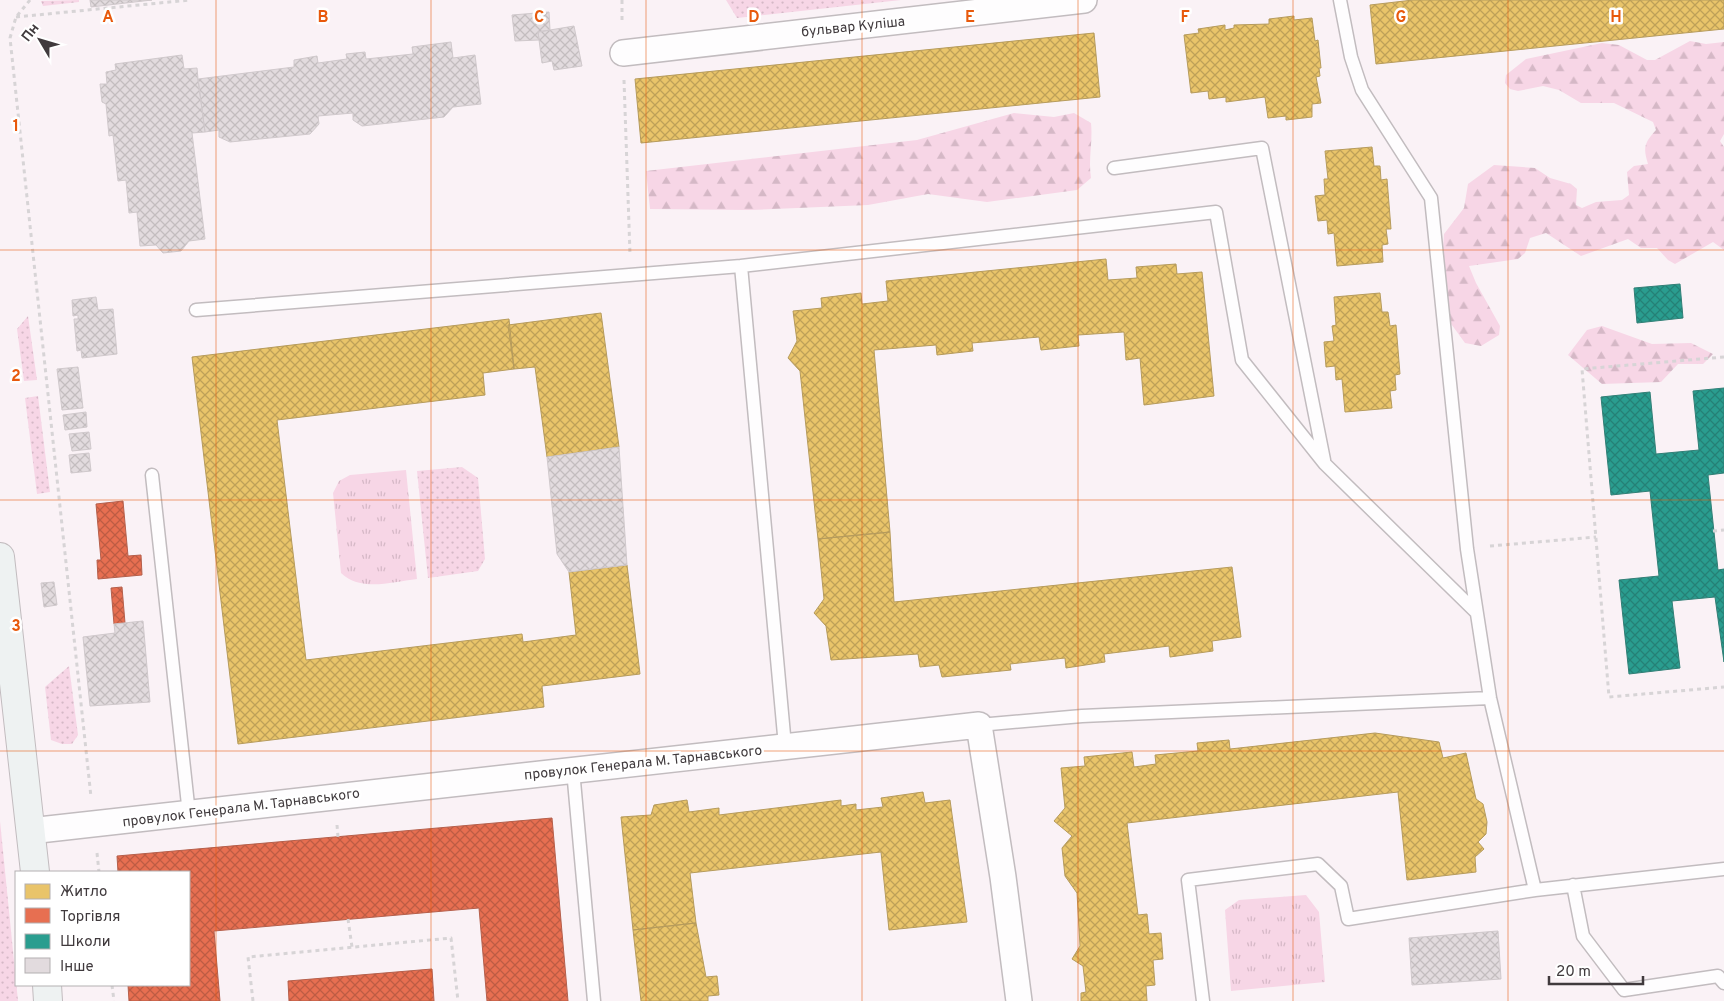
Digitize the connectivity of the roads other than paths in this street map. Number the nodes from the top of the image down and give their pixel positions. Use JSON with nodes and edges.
{"nodes":[{"id":1,"x":1084,"y":0,"type":"edge"},
{"id":2,"x":1340,"y":0,"type":"edge"},
{"id":3,"x":623,"y":52,"type":"road end"},
{"id":4,"x":1114,"y":168,"type":"dead end"},
{"id":5,"x":741,"y":266,"type":"junction"},
{"id":6,"x":196,"y":310,"type":"dead end"},
{"id":7,"x":1325,"y":464,"type":"junction"},
{"id":8,"x":152,"y":475,"type":"dead end"},
{"id":9,"x":0,"y":557,"type":"edge"},
{"id":10,"x":1477,"y":613,"type":"junction"},
{"id":11,"x":1490,"y":698,"type":"junction"},
{"id":12,"x":979,"y":725,"type":"junction"},
{"id":13,"x":785,"y":746,"type":"junction"},
{"id":14,"x":573,"y":770,"type":"junction"},
{"id":15,"x":189,"y":814,"type":"junction"},
{"id":16,"x":30,"y":831,"type":"junction"},
{"id":17,"x":1724,"y":869,"type":"edge"},
{"id":18,"x":35,"y":871,"type":"edge"},
{"id":19,"x":1573,"y":885,"type":"junction"},
{"id":20,"x":1535,"y":890,"type":"junction"},
{"id":21,"x":1724,"y":983,"type":"edge"},
{"id":22,"x":47,"y":986,"type":"edge"},
{"id":23,"x":48,"y":1001,"type":"edge"},
{"id":24,"x":594,"y":1001,"type":"edge"},
{"id":25,"x":1018,"y":1001,"type":"edge"},
{"id":26,"x":1204,"y":1001,"type":"edge"}],
"edges":[{"from":1,"to":3,"type":"street","name":"бульвар Куліша"},
{"from":2,"to":10,"type":"lane"},
{"from":4,"to":7,"type":"lane"},
{"from":5,"to":6,"type":"lane"},
{"from":5,"to":7,"type":"lane"},
{"from":5,"to":13,"type":"lane"},
{"from":7,"to":10,"type":"lane"},
{"from":8,"to":15,"type":"lane"},
{"from":9,"to":16,"type":"main road"},
{"from":10,"to":11,"type":"lane"},
{"from":11,"to":12,"type":"lane"},
{"from":11,"to":20,"type":"lane"},
{"from":12,"to":13,"type":"street","name":"провулок Генерала М. Тарнавського"},
{"from":12,"to":25,"type":"street"},
{"from":13,"to":14,"type":"street","name":"провулок Генерала М. Тарнавського"},
{"from":14,"to":15,"type":"street","name":"провулок Генерала М. Тарнавського"},
{"from":14,"to":24,"type":"lane"},
{"from":15,"to":16,"type":"street","name":"провулок Генерала М. Тарнавського"},
{"from":16,"to":18,"type":"main road"},
{"from":17,"to":19,"type":"lane"},
{"from":19,"to":20,"type":"lane"},
{"from":19,"to":21,"type":"lane"},
{"from":20,"to":26,"type":"lane"},
{"from":22,"to":23,"type":"main road"}]}
